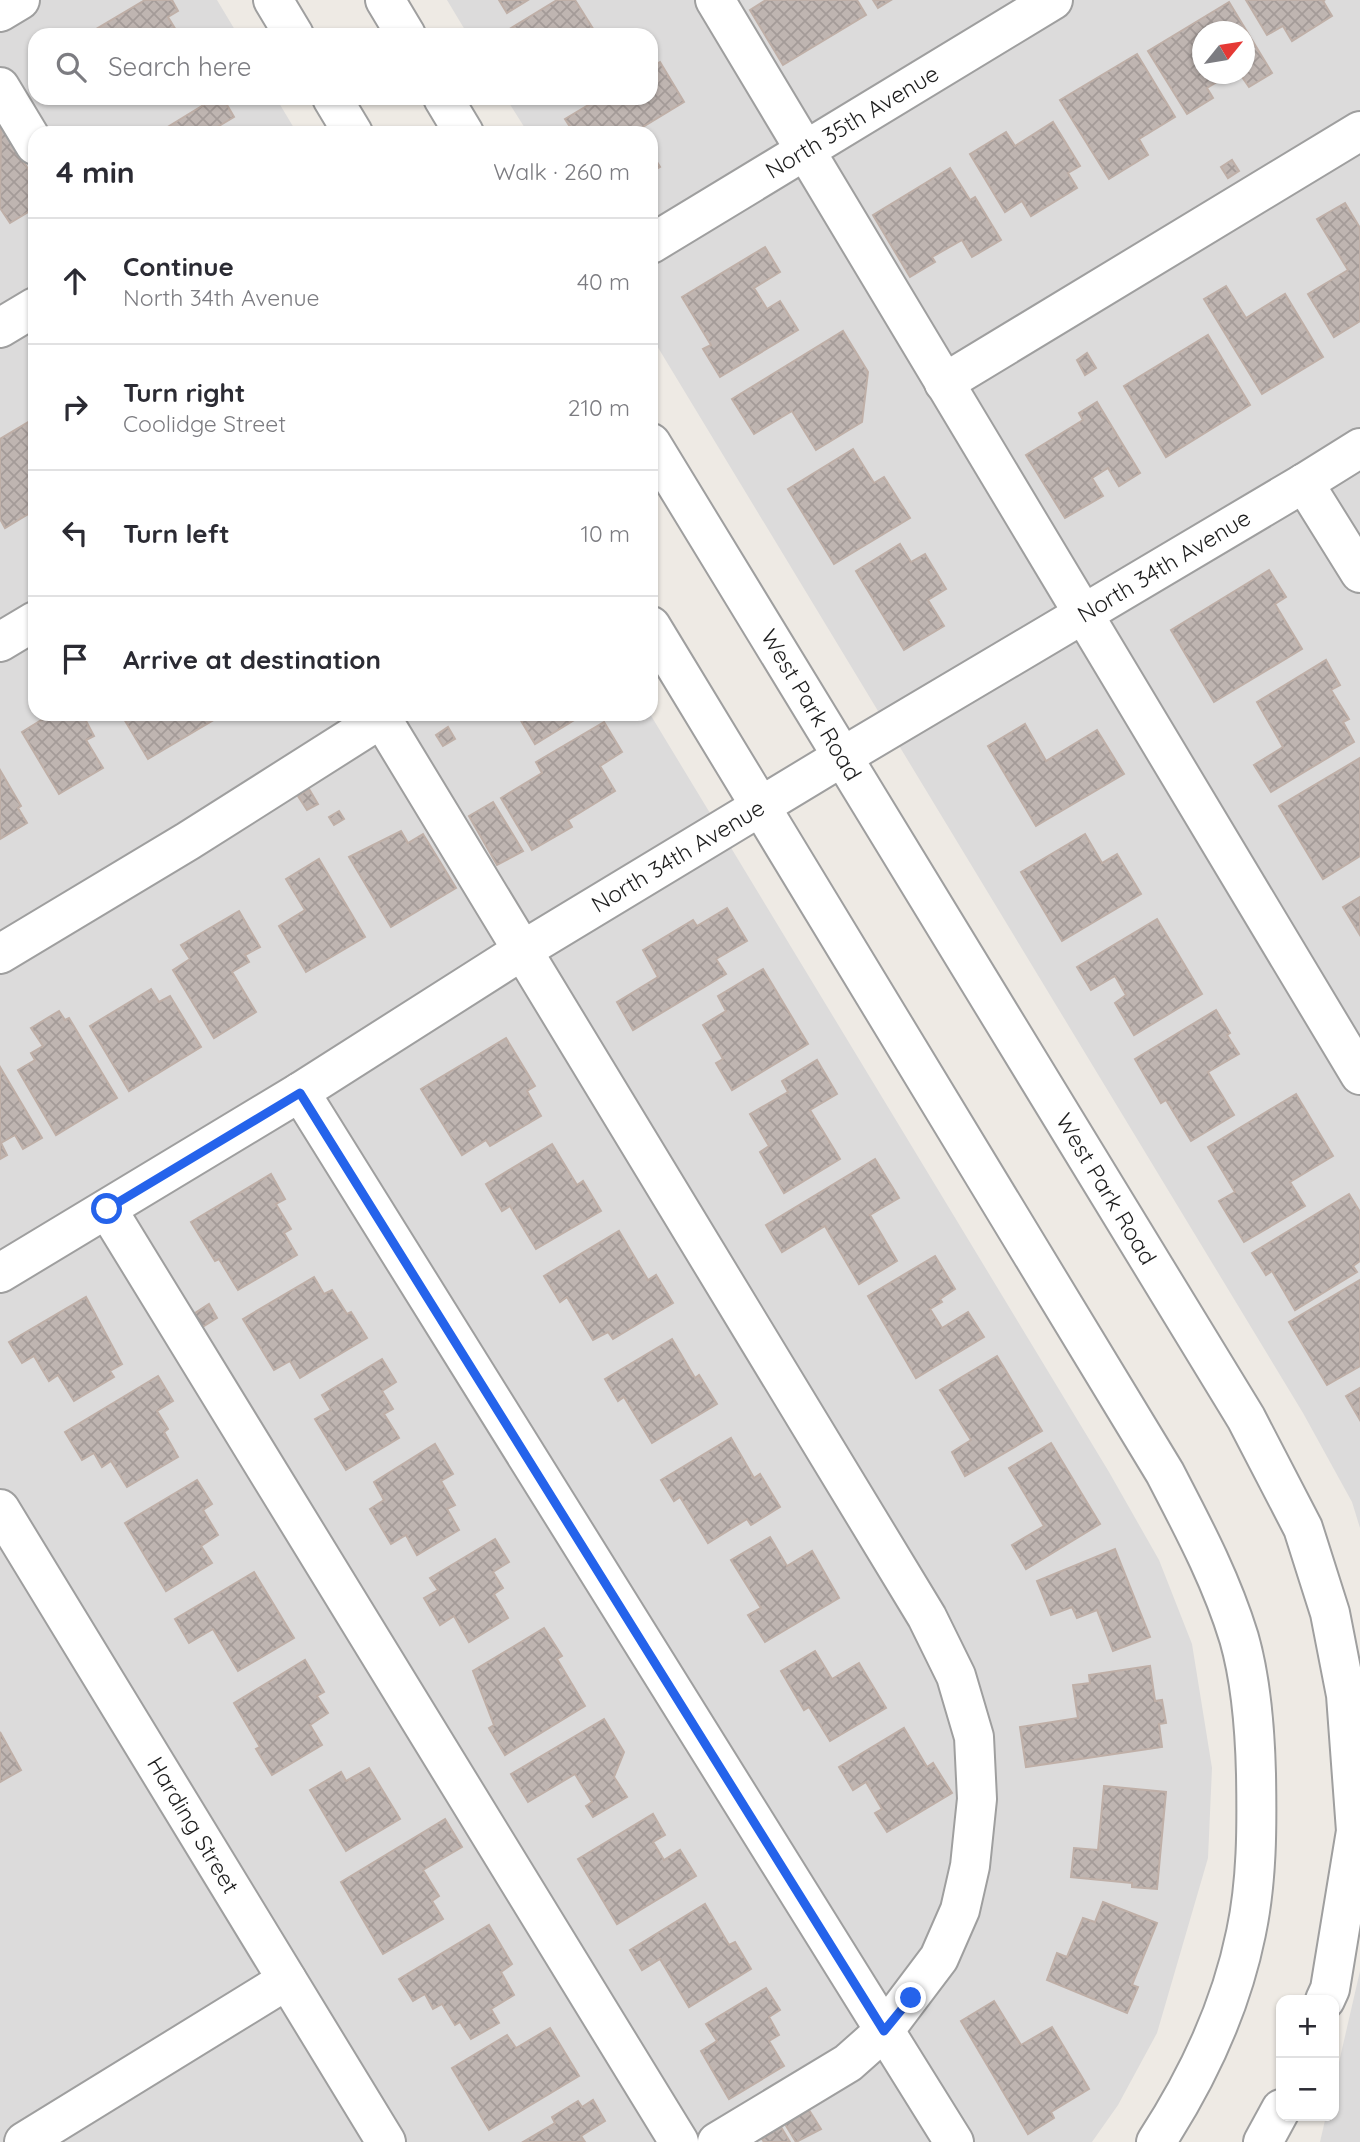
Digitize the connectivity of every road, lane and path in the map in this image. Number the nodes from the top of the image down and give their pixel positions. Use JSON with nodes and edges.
{"nodes":[{"id":1,"x":20,"y":0,"type":"edge"},
{"id":2,"x":273,"y":0,"type":"edge"},
{"id":3,"x":385,"y":0,"type":"edge"},
{"id":4,"x":715,"y":0,"type":"edge"},
{"id":5,"x":1053,"y":0,"type":"edge"},
{"id":6,"x":0,"y":12,"type":"edge"},
{"id":7,"x":290,"y":28,"type":"edge"},
{"id":8,"x":402,"y":28,"type":"edge"},
{"id":9,"x":0,"y":87,"type":"edge"},
{"id":10,"x":336,"y":105,"type":"edge"},
{"id":11,"x":447,"y":105,"type":"edge"},
{"id":12,"x":350,"y":126,"type":"edge"},
{"id":13,"x":460,"y":126,"type":"edge"},
{"id":14,"x":1360,"y":131,"type":"edge"},
{"id":15,"x":28,"y":133,"type":"edge"},
{"id":16,"x":805,"y":150,"type":"junction"},
{"id":17,"x":658,"y":240,"type":"edge"},
{"id":18,"x":28,"y":310,"type":"edge"},
{"id":19,"x":0,"y":328,"type":"edge"},
{"id":20,"x":944,"y":383,"type":"junction"},
{"id":21,"x":1360,"y":448,"type":"edge"},
{"id":22,"x":658,"y":455,"type":"edge"},
{"id":23,"x":1304,"y":483,"type":"junction"},
{"id":24,"x":1360,"y":573,"type":"edge"},
{"id":25,"x":1083,"y":614,"type":"junction"},
{"id":26,"x":28,"y":625,"type":"edge"},
{"id":27,"x":658,"y":638,"type":"edge"},
{"id":28,"x":0,"y":642,"type":"edge"},
{"id":29,"x":373,"y":721,"type":"edge"},
{"id":30,"x":384,"y":721,"type":"edge"},
{"id":31,"x":842,"y":757,"type":"junction"},
{"id":32,"x":760,"y":807,"type":"junction"},
{"id":33,"x":523,"y":950,"type":"junction"},
{"id":34,"x":0,"y":954,"type":"edge"},
{"id":35,"x":1360,"y":1075,"type":"edge"},
{"id":36,"x":300,"y":1093,"type":"junction"},
{"id":37,"x":107,"y":1209,"type":"junction"},
{"id":38,"x":0,"y":1273,"type":"edge"},
{"id":39,"x":0,"y":1509,"type":"edge"},
{"id":40,"x":1354,"y":1877,"type":"edge"},
{"id":41,"x":287,"y":1980,"type":"junction"},
{"id":42,"x":1327,"y":1995,"type":"edge"},
{"id":43,"x":884,"y":2031,"type":"junction"},
{"id":44,"x":1276,"y":2118,"type":"edge"},
{"id":45,"x":24,"y":2142,"type":"edge"},
{"id":46,"x":386,"y":2142,"type":"edge"},
{"id":47,"x":679,"y":2142,"type":"edge"},
{"id":48,"x":717,"y":2142,"type":"edge"},
{"id":49,"x":954,"y":2142,"type":"edge"},
{"id":50,"x":1156,"y":2142,"type":"edge"},
{"id":51,"x":1263,"y":2142,"type":"edge"}],
"edges":[{"from":1,"to":6,"type":"street"},
{"from":2,"to":7,"type":"street"},
{"from":3,"to":8,"type":"street"},
{"from":4,"to":16,"type":"street"},
{"from":5,"to":16,"type":"street","name":"North 35th Avenue"},
{"from":9,"to":15,"type":"street"},
{"from":10,"to":12,"type":"street"},
{"from":11,"to":13,"type":"street"},
{"from":14,"to":20,"type":"street"},
{"from":16,"to":17,"type":"street","name":"North 35th Avenue"},
{"from":16,"to":20,"type":"street"},
{"from":18,"to":19,"type":"street"},
{"from":20,"to":25,"type":"street"},
{"from":21,"to":23,"type":"street","name":"North 34th Avenue"},
{"from":22,"to":31,"type":"street","name":"West Park Road"},
{"from":23,"to":24,"type":"street"},
{"from":23,"to":25,"type":"street","name":"North 34th Avenue"},
{"from":25,"to":31,"type":"street","name":"North 34th Avenue"},
{"from":25,"to":35,"type":"street"},
{"from":26,"to":28,"type":"street"},
{"from":27,"to":32,"type":"street"},
{"from":29,"to":34,"type":"street"},
{"from":30,"to":33,"type":"street"},
{"from":31,"to":32,"type":"street","name":"North 34th Avenue"},
{"from":31,"to":40,"type":"street","name":"West Park Road"},
{"from":32,"to":33,"type":"street","name":"North 34th Avenue"},
{"from":32,"to":50,"type":"street"},
{"from":33,"to":36,"type":"street","name":"North 34th Avenue"},
{"from":33,"to":43,"type":"street"},
{"from":36,"to":37,"type":"street","name":"North 34th Avenue"},
{"from":36,"to":43,"type":"street"},
{"from":37,"to":38,"type":"street","name":"North 34th Avenue"},
{"from":37,"to":47,"type":"street"},
{"from":39,"to":41,"type":"street","name":"Harding Street"},
{"from":40,"to":42,"type":"street","name":"West Park Road"},
{"from":41,"to":45,"type":"street"},
{"from":41,"to":46,"type":"street","name":"Harding Street"},
{"from":43,"to":48,"type":"street"},
{"from":43,"to":49,"type":"street"},
{"from":44,"to":51,"type":"street"}]}
